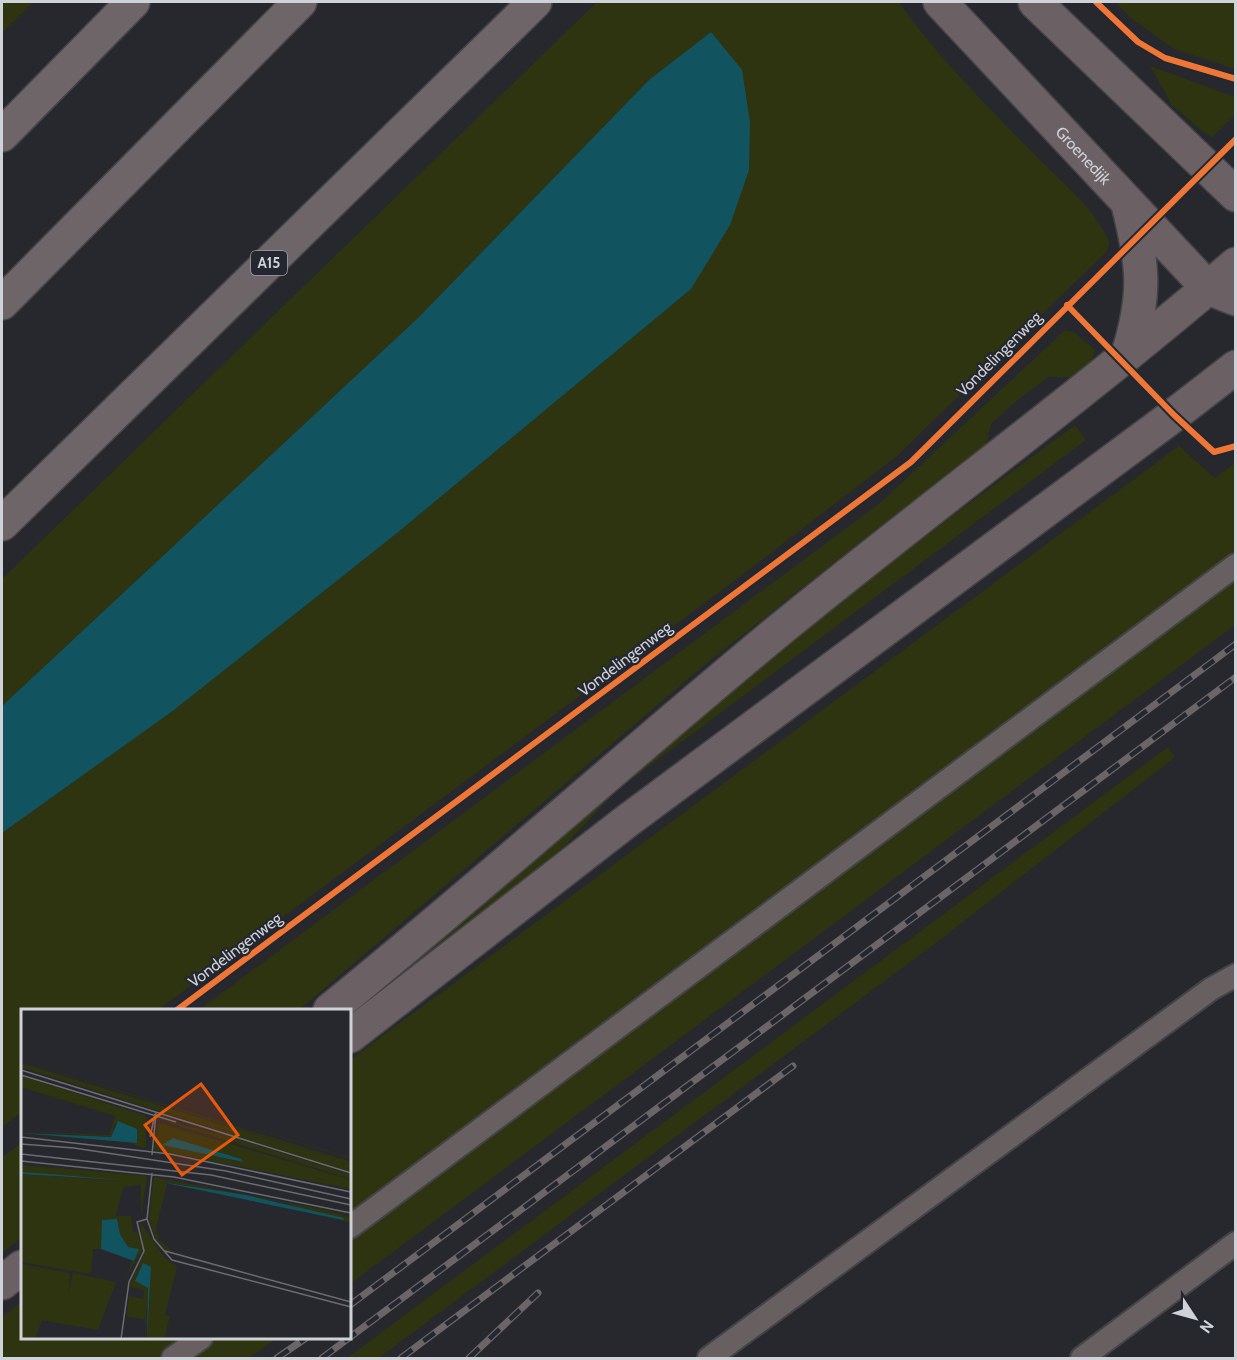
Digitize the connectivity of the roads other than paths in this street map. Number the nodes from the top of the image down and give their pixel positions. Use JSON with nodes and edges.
{"nodes":[{"id":1,"x":133,"y":2,"type":"edge"},
{"id":2,"x":300,"y":2,"type":"edge"},
{"id":3,"x":535,"y":2,"type":"edge"},
{"id":4,"x":940,"y":2,"type":"edge"},
{"id":5,"x":1035,"y":2,"type":"edge"},
{"id":6,"x":2,"y":135,"type":"edge"},
{"id":7,"x":1236,"y":195,"type":"edge"},
{"id":8,"x":1128,"y":202,"type":"junction"},
{"id":9,"x":1236,"y":264,"type":"edge"},
{"id":10,"x":1222,"y":293,"type":"edge"},
{"id":11,"x":2,"y":303,"type":"edge"},
{"id":12,"x":1128,"y":354,"type":"junction"},
{"id":13,"x":1236,"y":367,"type":"edge"},
{"id":14,"x":2,"y":524,"type":"edge"},
{"id":15,"x":1236,"y":565,"type":"edge"},
{"id":16,"x":1236,"y":975,"type":"edge"},
{"id":17,"x":332,"y":1009,"type":"edge"},
{"id":18,"x":351,"y":1035,"type":"edge"},
{"id":19,"x":351,"y":1226,"type":"edge"},
{"id":20,"x":1236,"y":1243,"type":"edge"},
{"id":21,"x":21,"y":1268,"type":"edge"},
{"id":22,"x":2,"y":1283,"type":"edge"},
{"id":23,"x":200,"y":1339,"type":"edge"},
{"id":24,"x":173,"y":1359,"type":"edge"},
{"id":25,"x":709,"y":1359,"type":"edge"},
{"id":26,"x":1082,"y":1359,"type":"edge"}],
"edges":[{"from":1,"to":6,"type":"highway"},
{"from":2,"to":11,"type":"highway"},
{"from":3,"to":14,"type":"highway","number":"A15"},
{"from":4,"to":8,"type":"main road","name":"Groenedijk"},
{"from":5,"to":7,"type":"main road"},
{"from":8,"to":10,"type":"main road","name":"Groenedijk"},
{"from":8,"to":12,"type":"main road"},
{"from":9,"to":10,"type":"main road"},
{"from":10,"to":12,"type":"main road"},
{"from":12,"to":17,"type":"main road"},
{"from":13,"to":18,"type":"main road"},
{"from":15,"to":19,"type":"lane"},
{"from":16,"to":25,"type":"lane"},
{"from":20,"to":26,"type":"lane"},
{"from":21,"to":22,"type":"main road"},
{"from":23,"to":24,"type":"lane"}]}
